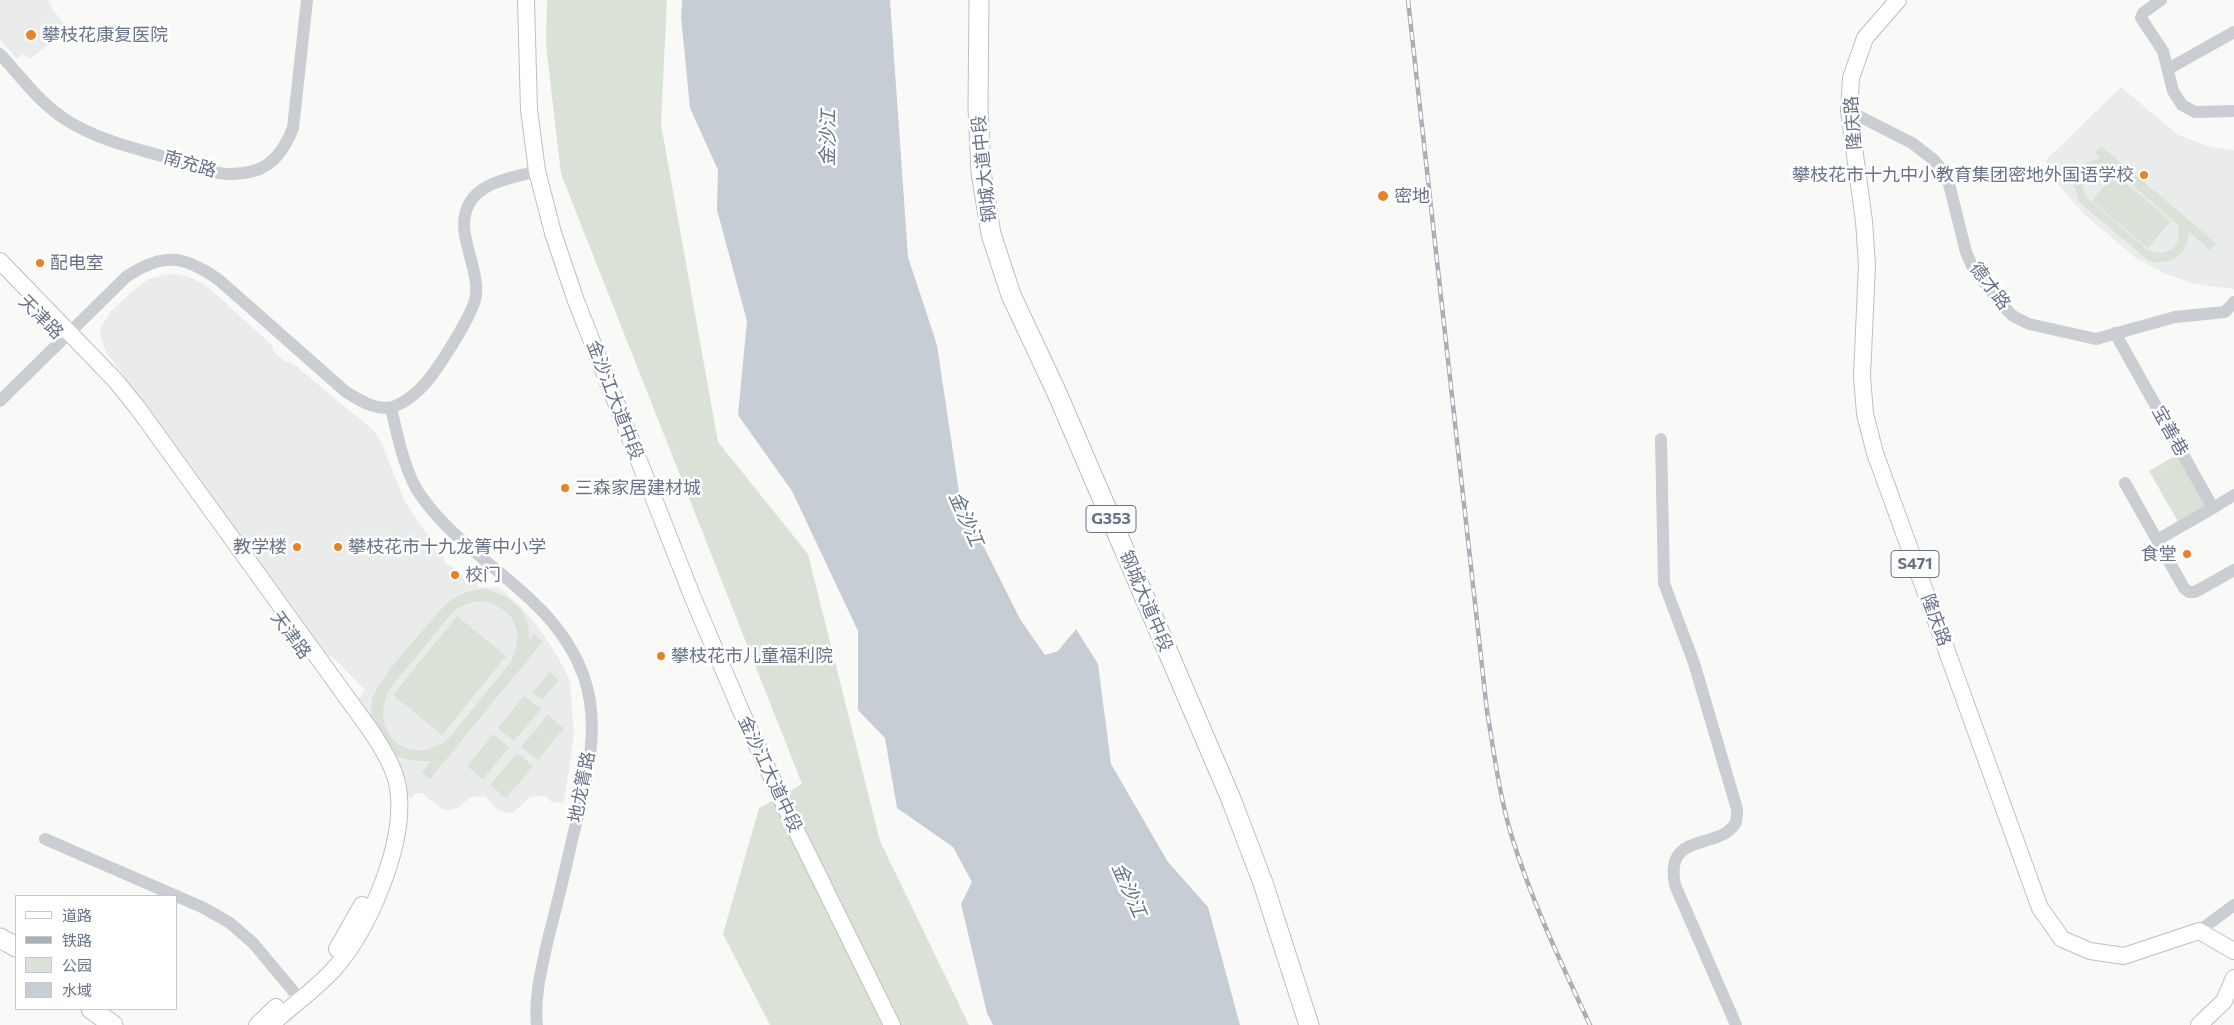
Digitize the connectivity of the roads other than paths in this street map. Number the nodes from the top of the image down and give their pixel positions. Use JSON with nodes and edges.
{"nodes":[{"id":1,"x":307,"y":0,"type":"edge"},
{"id":2,"x":526,"y":0,"type":"edge"},
{"id":3,"x":979,"y":0,"type":"edge"},
{"id":4,"x":1898,"y":0,"type":"edge"},
{"id":5,"x":2161,"y":0,"type":"edge"},
{"id":6,"x":2234,"y":32,"type":"edge"},
{"id":7,"x":0,"y":54,"type":"edge"},
{"id":8,"x":2168,"y":69,"type":"junction"},
{"id":9,"x":1848,"y":111,"type":"junction"},
{"id":10,"x":2234,"y":112,"type":"edge"},
{"id":11,"x":537,"y":171,"type":"junction"},
{"id":12,"x":0,"y":262,"type":"edge"},
{"id":13,"x":0,"y":275,"type":"edge"},
{"id":14,"x":2234,"y":302,"type":"edge"},
{"id":15,"x":2115,"y":333,"type":"junction"},
{"id":16,"x":66,"y":335,"type":"junction"},
{"id":17,"x":0,"y":401,"type":"edge"},
{"id":18,"x":390,"y":408,"type":"junction"},
{"id":19,"x":1661,"y":438,"type":"dead end"},
{"id":20,"x":2125,"y":483,"type":"dead end"},
{"id":21,"x":2234,"y":495,"type":"edge"},
{"id":22,"x":2213,"y":508,"type":"junction"},
{"id":23,"x":2157,"y":540,"type":"junction"},
{"id":24,"x":2234,"y":570,"type":"edge"},
{"id":25,"x":45,"y":839,"type":"dead end"},
{"id":26,"x":174,"y":895,"type":"edge"},
{"id":27,"x":178,"y":897,"type":"edge"},
{"id":28,"x":2234,"y":905,"type":"edge"},
{"id":29,"x":2199,"y":931,"type":"junction"},
{"id":30,"x":0,"y":938,"type":"edge"},
{"id":31,"x":0,"y":947,"type":"edge"},
{"id":32,"x":15,"y":947,"type":"edge"},
{"id":33,"x":2234,"y":950,"type":"edge"},
{"id":34,"x":15,"y":956,"type":"edge"},
{"id":35,"x":2234,"y":978,"type":"edge"},
{"id":36,"x":294,"y":992,"type":"junction"},
{"id":37,"x":2229,"y":1000,"type":"edge"},
{"id":38,"x":92,"y":1010,"type":"edge"},
{"id":39,"x":105,"y":1010,"type":"edge"},
{"id":40,"x":113,"y":1025,"type":"edge"},
{"id":41,"x":127,"y":1025,"type":"edge"},
{"id":42,"x":257,"y":1025,"type":"edge"},
{"id":43,"x":271,"y":1025,"type":"edge"},
{"id":44,"x":537,"y":1025,"type":"edge"},
{"id":45,"x":892,"y":1025,"type":"edge"},
{"id":46,"x":1309,"y":1025,"type":"edge"},
{"id":47,"x":1736,"y":1025,"type":"edge"},
{"id":48,"x":2199,"y":1025,"type":"edge"}],
"edges":[{"from":1,"to":7,"type":"street","name":"南充路"},
{"from":2,"to":11,"type":"main road","name":"金沙江大道中段"},
{"from":3,"to":46,"type":"highway","name":"钢城大道中段","number":"G353"},
{"from":4,"to":9,"type":"main road","name":"隆庆路","number":"S471"},
{"from":5,"to":8,"type":"street"},
{"from":6,"to":8,"type":"street"},
{"from":8,"to":10,"type":"street"},
{"from":9,"to":15,"type":"street","name":"德才路"},
{"from":9,"to":29,"type":"main road","name":"隆庆路","number":"S471"},
{"from":11,"to":18,"type":"street"},
{"from":11,"to":45,"type":"main road","name":"金沙江大道中段"},
{"from":12,"to":16,"type":"main road"},
{"from":13,"to":16,"type":"main road","name":"天津路"},
{"from":14,"to":15,"type":"street","name":"德才路"},
{"from":15,"to":22,"type":"street","name":"宝善巷"},
{"from":16,"to":17,"type":"street"},
{"from":16,"to":18,"type":"street"},
{"from":16,"to":36,"type":"main road","name":"天津路"},
{"from":16,"to":43,"type":"main road"},
{"from":18,"to":44,"type":"street","name":"地龙箐路"},
{"from":19,"to":47,"type":"street"},
{"from":20,"to":23,"type":"street"},
{"from":21,"to":22,"type":"street"},
{"from":22,"to":23,"type":"street"},
{"from":23,"to":24,"type":"street"},
{"from":25,"to":26,"type":"street"},
{"from":27,"to":36,"type":"street"},
{"from":28,"to":29,"type":"street"},
{"from":29,"to":33,"type":"main road"},
{"from":30,"to":32,"type":"highway"},
{"from":31,"to":34,"type":"highway"},
{"from":35,"to":37,"type":"main road"},
{"from":36,"to":42,"type":"main road","name":"天津路"},
{"from":37,"to":48,"type":"main road"},
{"from":38,"to":40,"type":"highway"},
{"from":39,"to":41,"type":"highway"}]}
